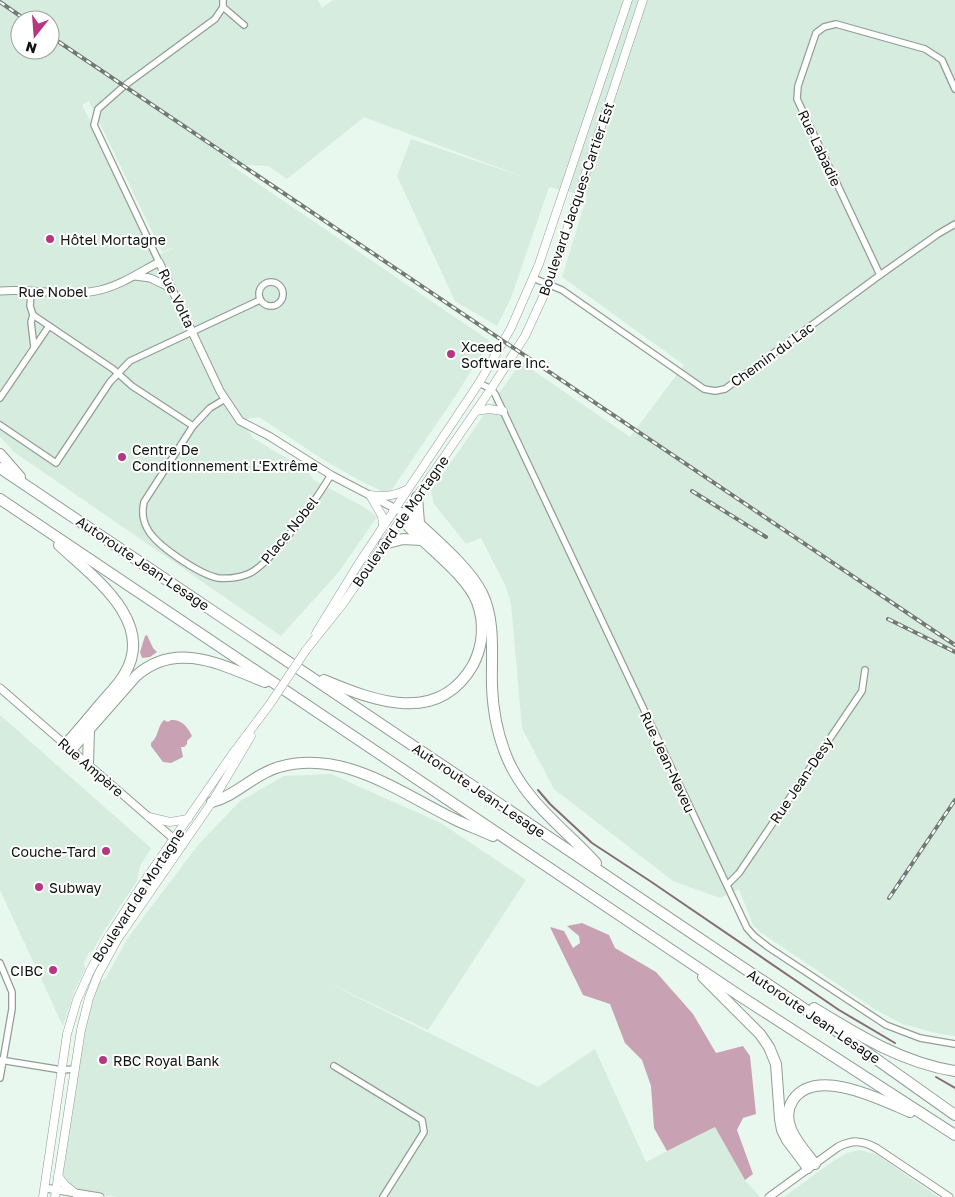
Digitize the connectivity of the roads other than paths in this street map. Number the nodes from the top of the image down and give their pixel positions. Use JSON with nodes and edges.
{"nodes":[{"id":1,"x":223,"y":0,"type":"edge"},
{"id":2,"x":628,"y":0,"type":"edge"},
{"id":3,"x":644,"y":0,"type":"edge"},
{"id":4,"x":223,"y":7,"type":"junction"},
{"id":5,"x":244,"y":25,"type":"dead end"},
{"id":6,"x":955,"y":89,"type":"edge"},
{"id":7,"x":955,"y":224,"type":"edge"},
{"id":8,"x":159,"y":262,"type":"junction"},
{"id":9,"x":880,"y":275,"type":"junction"},
{"id":10,"x":132,"y":276,"type":"junction"},
{"id":11,"x":533,"y":278,"type":"junction"},
{"id":12,"x":548,"y":284,"type":"junction"},
{"id":13,"x":174,"y":290,"type":"junction"},
{"id":14,"x":0,"y":291,"type":"edge"},
{"id":15,"x":31,"y":292,"type":"junction"},
{"id":16,"x":260,"y":300,"type":"junction"},
{"id":17,"x":33,"y":315,"type":"junction"},
{"id":18,"x":49,"y":326,"type":"junction"},
{"id":19,"x":193,"y":332,"type":"junction"},
{"id":20,"x":34,"y":347,"type":"junction"},
{"id":21,"x":117,"y":373,"type":"junction"},
{"id":22,"x":479,"y":383,"type":"junction"},
{"id":23,"x":491,"y":389,"type":"junction"},
{"id":24,"x":0,"y":398,"type":"edge"},
{"id":25,"x":225,"y":399,"type":"junction"},
{"id":26,"x":503,"y":410,"type":"junction"},
{"id":27,"x":476,"y":411,"type":"junction"},
{"id":28,"x":0,"y":425,"type":"edge"},
{"id":29,"x":193,"y":426,"type":"junction"},
{"id":30,"x":0,"y":454,"type":"edge"},
{"id":31,"x":0,"y":468,"type":"edge"},
{"id":32,"x":331,"y":475,"type":"junction"},
{"id":33,"x":29,"y":487,"type":"junction"},
{"id":34,"x":410,"y":488,"type":"junction"},
{"id":35,"x":370,"y":495,"type":"junction"},
{"id":36,"x":416,"y":497,"type":"junction"},
{"id":37,"x":0,"y":499,"type":"edge"},
{"id":38,"x":400,"y":513,"type":"junction"},
{"id":39,"x":419,"y":523,"type":"junction"},
{"id":40,"x":39,"y":525,"type":"junction"},
{"id":41,"x":383,"y":527,"type":"junction"},
{"id":42,"x":421,"y":540,"type":"junction"},
{"id":43,"x":384,"y":544,"type":"junction"},
{"id":44,"x":306,"y":650,"type":"junction"},
{"id":45,"x":865,"y":670,"type":"dead end"},
{"id":46,"x":303,"y":671,"type":"junction"},
{"id":47,"x":0,"y":688,"type":"edge"},
{"id":48,"x":283,"y":690,"type":"junction"},
{"id":49,"x":270,"y":704,"type":"junction"},
{"id":50,"x":89,"y":730,"type":"junction"},
{"id":51,"x":68,"y":748,"type":"junction"},
{"id":52,"x":88,"y":764,"type":"junction"},
{"id":53,"x":212,"y":802,"type":"junction"},
{"id":54,"x":149,"y":817,"type":"junction"},
{"id":55,"x":188,"y":819,"type":"junction"},
{"id":56,"x":175,"y":840,"type":"junction"},
{"id":57,"x":514,"y":844,"type":"junction"},
{"id":58,"x":182,"y":846,"type":"junction"},
{"id":59,"x":606,"y":875,"type":"junction"},
{"id":60,"x":727,"y":885,"type":"junction"},
{"id":61,"x":0,"y":963,"type":"edge"},
{"id":62,"x":690,"y":964,"type":"junction"},
{"id":63,"x":770,"y":986,"type":"junction"},
{"id":64,"x":955,"y":1044,"type":"edge"},
{"id":65,"x":1,"y":1061,"type":"edge"},
{"id":66,"x":334,"y":1066,"type":"dead end"},
{"id":67,"x":74,"y":1069,"type":"junction"},
{"id":68,"x":62,"y":1070,"type":"junction"},
{"id":69,"x":955,"y":1071,"type":"edge"},
{"id":70,"x":0,"y":1078,"type":"edge"},
{"id":71,"x":955,"y":1115,"type":"edge"},
{"id":72,"x":938,"y":1124,"type":"junction"},
{"id":73,"x":955,"y":1135,"type":"edge"},
{"id":74,"x":811,"y":1166,"type":"junction"},
{"id":75,"x":58,"y":1176,"type":"junction"},
{"id":76,"x":45,"y":1188,"type":"junction"},
{"id":77,"x":56,"y":1193,"type":"edge"},
{"id":78,"x":75,"y":1193,"type":"junction"},
{"id":79,"x":89,"y":1196,"type":"edge"},
{"id":80,"x":44,"y":1197,"type":"edge"},
{"id":81,"x":100,"y":1197,"type":"edge"},
{"id":82,"x":383,"y":1197,"type":"edge"},
{"id":83,"x":768,"y":1197,"type":"edge"},
{"id":84,"x":949,"y":1197,"type":"edge"}],
"edges":[{"from":1,"to":4,"type":"street"},
{"from":2,"to":11,"type":"main road","name":"Boulevard Jacques-Cartier Est"},
{"from":3,"to":12,"type":"main road","name":"Boulevard Jacques-Cartier Est"},
{"from":4,"to":5,"type":"street"},
{"from":4,"to":8,"type":"street","name":"Rue Volta"},
{"from":6,"to":9,"type":"street","name":"Rue Labadie"},
{"from":7,"to":9,"type":"street","name":"Chemin du Lac"},
{"from":8,"to":10,"type":"street","name":"Rue Nobel"},
{"from":8,"to":13,"type":"street","name":"Rue Volta"},
{"from":9,"to":12,"type":"street","name":"Chemin du Lac"},
{"from":10,"to":13,"type":"street"},
{"from":10,"to":15,"type":"street","name":"Rue Nobel"},
{"from":11,"to":12,"type":"street","name":"Chemin du Lac"},
{"from":11,"to":22,"type":"main road","name":"Boulevard Jacques-Cartier Est"},
{"from":12,"to":23,"type":"main road","name":"Boulevard Jacques-Cartier Est"},
{"from":13,"to":19,"type":"street","name":"Rue Volta"},
{"from":14,"to":15,"type":"street","name":"Rue Nobel"},
{"from":15,"to":17,"type":"street"},
{"from":16,"to":16,"type":"street"},
{"from":16,"to":19,"type":"street"},
{"from":17,"to":18,"type":"street"},
{"from":17,"to":20,"type":"street"},
{"from":18,"to":20,"type":"street"},
{"from":18,"to":21,"type":"street"},
{"from":19,"to":21,"type":"street"},
{"from":19,"to":25,"type":"street","name":"Rue Volta"},
{"from":20,"to":24,"type":"street"},
{"from":21,"to":28,"type":"street"},
{"from":21,"to":29,"type":"street"},
{"from":22,"to":23,"type":"street"},
{"from":22,"to":34,"type":"main road","name":"Boulevard de Mortagne"},
{"from":23,"to":26,"type":"street","name":"Rue Jean-Neveu"},
{"from":23,"to":27,"type":"main road","name":"Boulevard de Mortagne"},
{"from":25,"to":29,"type":"street","name":"Place Nobel"},
{"from":25,"to":32,"type":"street","name":"Rue Volta"},
{"from":26,"to":27,"type":"main road"},
{"from":26,"to":60,"type":"street","name":"Rue Jean-Neveu"},
{"from":27,"to":36,"type":"main road","name":"Boulevard de Mortagne"},
{"from":29,"to":32,"type":"street","name":"Place Nobel"},
{"from":30,"to":33,"type":"highway"},
{"from":31,"to":33,"type":"highway","name":"Autoroute Jean-Lesage"},
{"from":32,"to":35,"type":"street","name":"Rue Volta"},
{"from":33,"to":46,"type":"highway","name":"Autoroute Jean-Lesage"},
{"from":34,"to":35,"type":"main road"},
{"from":34,"to":38,"type":"main road","name":"Boulevard de Mortagne"},
{"from":35,"to":38,"type":"street","name":"Rue Volta"},
{"from":35,"to":41,"type":"main road"},
{"from":36,"to":38,"type":"main road","name":"Boulevard de Mortagne"},
{"from":36,"to":39,"type":"highway"},
{"from":37,"to":40,"type":"highway","name":"Autoroute Jean-Lesage"},
{"from":38,"to":39,"type":"highway"},
{"from":38,"to":41,"type":"main road","name":"Boulevard de Mortagne"},
{"from":38,"to":42,"type":"highway"},
{"from":38,"to":43,"type":"main road","name":"Boulevard de Mortagne"},
{"from":39,"to":59,"type":"highway"},
{"from":40,"to":48,"type":"highway","name":"Autoroute Jean-Lesage"},
{"from":40,"to":51,"type":"highway"},
{"from":41,"to":44,"type":"main road","name":"Boulevard de Mortagne"},
{"from":42,"to":43,"type":"highway"},
{"from":42,"to":46,"type":"highway"},
{"from":43,"to":44,"type":"main road","name":"Boulevard de Mortagne"},
{"from":44,"to":49,"type":"main road","name":"Boulevard de Mortagne","bridge":true},
{"from":45,"to":60,"type":"street","name":"Rue Jean-Desy"},
{"from":46,"to":59,"type":"highway","name":"Autoroute Jean-Lesage"},
{"from":47,"to":51,"type":"street","name":"Rue Ampère"},
{"from":48,"to":50,"type":"highway"},
{"from":48,"to":57,"type":"highway","name":"Autoroute Jean-Lesage"},
{"from":49,"to":53,"type":"main road","name":"Boulevard de Mortagne"},
{"from":49,"to":55,"type":"main road","name":"Boulevard de Mortagne"},
{"from":50,"to":51,"type":"highway"},
{"from":50,"to":52,"type":"highway"},
{"from":51,"to":52,"type":"street","name":"Rue Ampère"},
{"from":52,"to":54,"type":"street","name":"Rue Ampère"},
{"from":53,"to":57,"type":"highway"},
{"from":53,"to":58,"type":"main road","name":"Boulevard de Mortagne"},
{"from":54,"to":55,"type":"main road"},
{"from":54,"to":56,"type":"street","name":"Rue Ampère"},
{"from":55,"to":56,"type":"main road","name":"Boulevard de Mortagne"},
{"from":56,"to":58,"type":"street","name":"Rue Ampère"},
{"from":56,"to":68,"type":"main road","name":"Boulevard de Mortagne"},
{"from":57,"to":62,"type":"highway","name":"Autoroute Jean-Lesage"},
{"from":58,"to":67,"type":"main road","name":"Boulevard de Mortagne"},
{"from":59,"to":63,"type":"highway","name":"Autoroute Jean-Lesage"},
{"from":60,"to":64,"type":"street","name":"Rue Jean-Neveu"},
{"from":61,"to":65,"type":"street"},
{"from":62,"to":72,"type":"highway","name":"Autoroute Jean-Lesage"},
{"from":62,"to":74,"type":"highway"},
{"from":63,"to":69,"type":"highway"},
{"from":63,"to":71,"type":"highway","name":"Autoroute Jean-Lesage"},
{"from":65,"to":68,"type":"street"},
{"from":65,"to":70,"type":"street"},
{"from":66,"to":82,"type":"street"},
{"from":67,"to":68,"type":"street"},
{"from":67,"to":75,"type":"main road","name":"Boulevard de Mortagne"},
{"from":68,"to":76,"type":"main road","name":"Boulevard de Mortagne"},
{"from":72,"to":73,"type":"highway","name":"Autoroute Jean-Lesage"},
{"from":72,"to":74,"type":"highway"},
{"from":74,"to":83,"type":"street"},
{"from":74,"to":84,"type":"street"},
{"from":75,"to":77,"type":"main road","name":"Boulevard de Mortagne"},
{"from":75,"to":78,"type":"main road"},
{"from":76,"to":77,"type":"street"},
{"from":76,"to":80,"type":"main road","name":"Boulevard de Mortagne"},
{"from":77,"to":78,"type":"street"},
{"from":78,"to":79,"type":"street"},
{"from":79,"to":81,"type":"street"}]}
